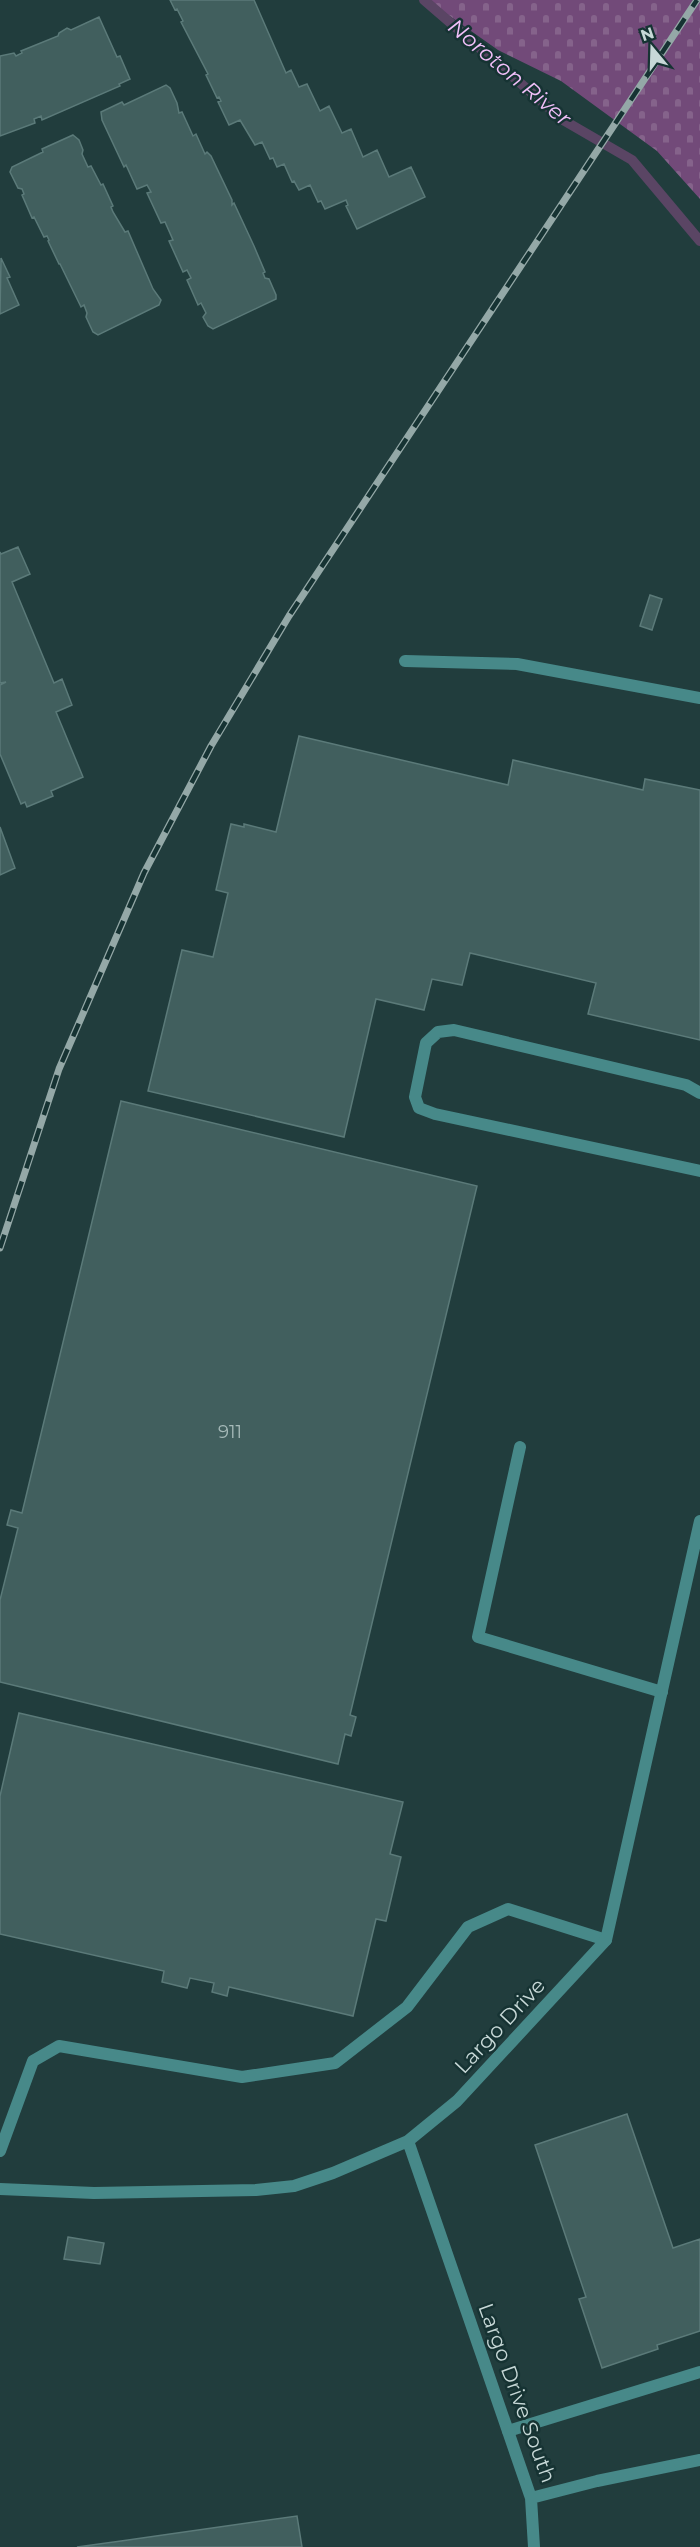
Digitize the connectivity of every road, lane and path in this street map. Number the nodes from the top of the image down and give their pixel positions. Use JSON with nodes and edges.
{"nodes":[{"id":1,"x":405,"y":661,"type":"dead end"},
{"id":2,"x":700,"y":698,"type":"edge"},
{"id":3,"x":700,"y":1094,"type":"edge"},
{"id":4,"x":700,"y":1171,"type":"edge"},
{"id":5,"x":520,"y":1447,"type":"dead end"},
{"id":6,"x":700,"y":1521,"type":"edge"},
{"id":7,"x":662,"y":1692,"type":"junction"},
{"id":8,"x":606,"y":1940,"type":"junction"},
{"id":9,"x":408,"y":2141,"type":"junction"},
{"id":10,"x":0,"y":2151,"type":"edge"},
{"id":11,"x":0,"y":2189,"type":"edge"},
{"id":12,"x":700,"y":2372,"type":"edge"},
{"id":13,"x":508,"y":2431,"type":"junction"},
{"id":14,"x":700,"y":2460,"type":"edge"},
{"id":15,"x":531,"y":2498,"type":"junction"},
{"id":16,"x":534,"y":2547,"type":"edge"}],
"edges":[{"from":1,"to":2,"type":"street"},
{"from":3,"to":4,"type":"street"},
{"from":5,"to":7,"type":"street"},
{"from":6,"to":7,"type":"street"},
{"from":7,"to":8,"type":"street"},
{"from":8,"to":9,"type":"street","name":"Largo Drive"},
{"from":8,"to":10,"type":"street"},
{"from":9,"to":11,"type":"street","name":"Largo Drive"},
{"from":9,"to":13,"type":"street","name":"Largo Drive South"},
{"from":12,"to":13,"type":"street"},
{"from":13,"to":15,"type":"street","name":"Largo Drive South"},
{"from":14,"to":15,"type":"street","name":"Largo Drive South"},
{"from":15,"to":16,"type":"street"}]}
